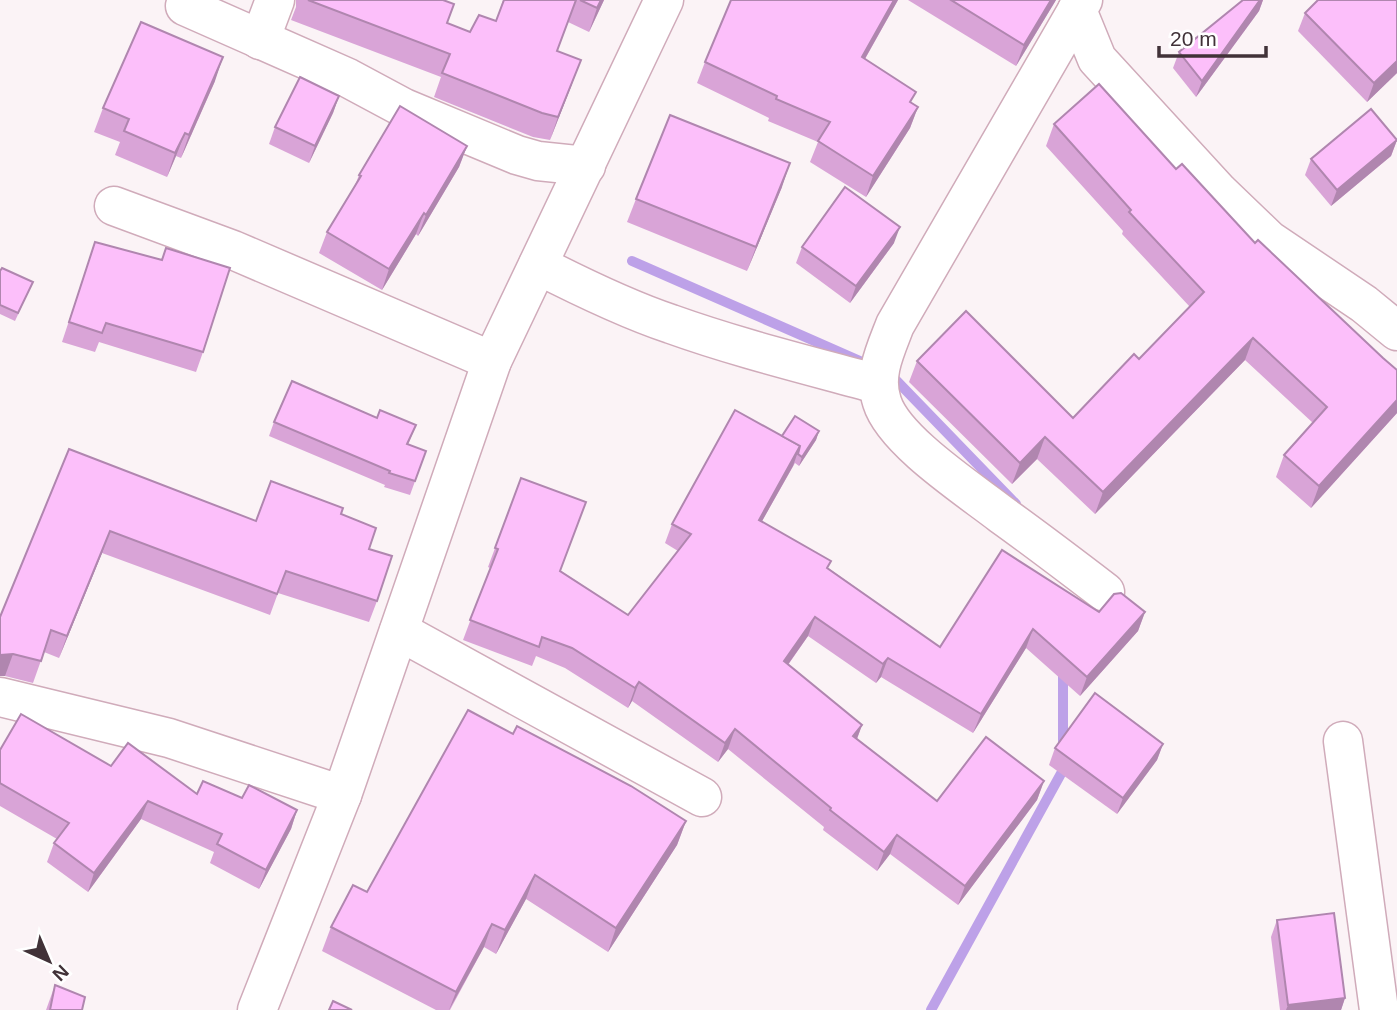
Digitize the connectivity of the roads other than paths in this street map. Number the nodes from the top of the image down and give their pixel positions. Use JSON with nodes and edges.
{"nodes":[{"id":1,"x":275,"y":0,"type":"edge"},
{"id":2,"x":664,"y":0,"type":"edge"},
{"id":3,"x":1080,"y":5,"type":"edge"},
{"id":4,"x":185,"y":6,"type":"dead end"},
{"id":5,"x":260,"y":40,"type":"junction"},
{"id":6,"x":586,"y":166,"type":"junction"},
{"id":7,"x":114,"y":206,"type":"dead end"},
{"id":8,"x":538,"y":265,"type":"junction"},
{"id":9,"x":1396,"y":329,"type":"edge"},
{"id":10,"x":492,"y":361,"type":"junction"},
{"id":11,"x":877,"y":384,"type":"junction"},
{"id":12,"x":1105,"y":592,"type":"dead end"},
{"id":13,"x":399,"y":631,"type":"junction"},
{"id":14,"x":0,"y":697,"type":"edge"},
{"id":15,"x":1343,"y":741,"type":"dead end"},
{"id":16,"x":342,"y":795,"type":"junction"},
{"id":17,"x":702,"y":797,"type":"dead end"},
{"id":18,"x":257,"y":1010,"type":"edge"},
{"id":19,"x":1378,"y":1010,"type":"edge"}],
"edges":[{"from":1,"to":5,"type":"street"},
{"from":2,"to":6,"type":"street"},
{"from":3,"to":9,"type":"street"},
{"from":3,"to":11,"type":"street"},
{"from":4,"to":5,"type":"street"},
{"from":5,"to":6,"type":"street"},
{"from":6,"to":8,"type":"street"},
{"from":7,"to":10,"type":"street"},
{"from":8,"to":10,"type":"street"},
{"from":8,"to":11,"type":"street"},
{"from":10,"to":13,"type":"street"},
{"from":11,"to":12,"type":"street"},
{"from":13,"to":16,"type":"street"},
{"from":13,"to":17,"type":"street"},
{"from":14,"to":16,"type":"street"},
{"from":15,"to":19,"type":"street"},
{"from":16,"to":18,"type":"street"}]}
